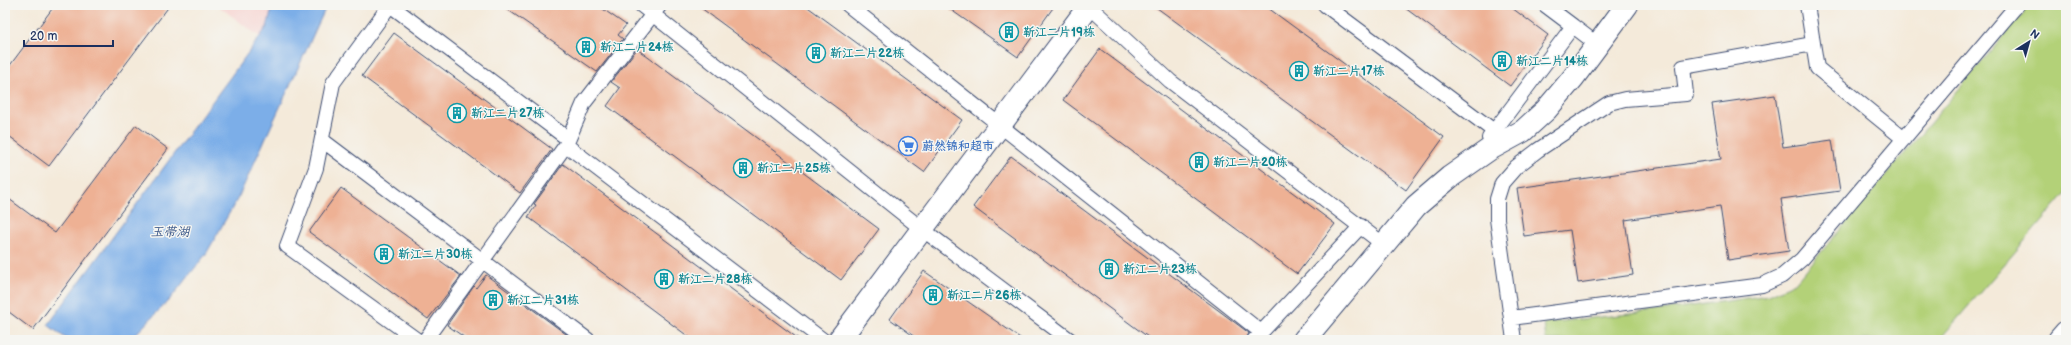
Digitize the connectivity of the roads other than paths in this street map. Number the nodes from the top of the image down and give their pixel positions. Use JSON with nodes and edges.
{"nodes":[{"id":1,"x":641,"y":5,"type":"edge"},
{"id":2,"x":848,"y":5,"type":"edge"},
{"id":3,"x":1089,"y":5,"type":"edge"},
{"id":4,"x":1325,"y":5,"type":"edge"},
{"id":5,"x":1545,"y":5,"type":"edge"},
{"id":6,"x":1627,"y":5,"type":"edge"},
{"id":7,"x":1807,"y":5,"type":"edge"},
{"id":8,"x":2017,"y":5,"type":"edge"},
{"id":9,"x":656,"y":9,"type":"edge"},
{"id":10,"x":1573,"y":26,"type":"junction"},
{"id":11,"x":1813,"y":44,"type":"junction"},
{"id":12,"x":1598,"y":45,"type":"junction"},
{"id":13,"x":1000,"y":126,"type":"junction"},
{"id":14,"x":1494,"y":131,"type":"junction"},
{"id":15,"x":1904,"y":139,"type":"junction"},
{"id":16,"x":322,"y":140,"type":"junction"},
{"id":17,"x":567,"y":142,"type":"junction"},
{"id":18,"x":1469,"y":164,"type":"junction"},
{"id":19,"x":1361,"y":226,"type":"junction"},
{"id":20,"x":922,"y":229,"type":"junction"},
{"id":21,"x":1383,"y":244,"type":"junction"},
{"id":22,"x":482,"y":261,"type":"junction"},
{"id":23,"x":1511,"y":318,"type":"junction"},
{"id":24,"x":2066,"y":332,"type":"edge"},
{"id":25,"x":1257,"y":336,"type":"edge"},
{"id":26,"x":417,"y":340,"type":"edge"},
{"id":27,"x":425,"y":340,"type":"edge"},
{"id":28,"x":588,"y":340,"type":"edge"},
{"id":29,"x":824,"y":340,"type":"edge"},
{"id":30,"x":839,"y":340,"type":"edge"},
{"id":31,"x":1070,"y":340,"type":"edge"},
{"id":32,"x":1304,"y":340,"type":"edge"},
{"id":33,"x":1514,"y":340,"type":"edge"},
{"id":34,"x":2059,"y":340,"type":"edge"}],
"edges":[{"from":1,"to":9,"type":"lane"},
{"from":2,"to":13,"type":"lane"},
{"from":3,"to":13,"type":"street"},
{"from":3,"to":19,"type":"lane"},
{"from":4,"to":14,"type":"lane"},
{"from":5,"to":10,"type":"lane"},
{"from":6,"to":12,"type":"street"},
{"from":7,"to":11,"type":"lane"},
{"from":8,"to":15,"type":"lane"},
{"from":9,"to":17,"type":"lane"},
{"from":9,"to":20,"type":"lane"},
{"from":10,"to":12,"type":"lane"},
{"from":10,"to":14,"type":"lane"},
{"from":11,"to":15,"type":"lane"},
{"from":11,"to":23,"type":"lane"},
{"from":12,"to":18,"type":"street"},
{"from":13,"to":20,"type":"street"},
{"from":13,"to":25,"type":"lane"},
{"from":14,"to":18,"type":"lane"},
{"from":15,"to":23,"type":"lane"},
{"from":16,"to":17,"type":"lane"},
{"from":16,"to":22,"type":"lane"},
{"from":16,"to":26,"type":"lane"},
{"from":17,"to":22,"type":"lane"},
{"from":17,"to":29,"type":"lane"},
{"from":18,"to":21,"type":"street"},
{"from":19,"to":21,"type":"lane"},
{"from":19,"to":25,"type":"lane"},
{"from":20,"to":30,"type":"street"},
{"from":20,"to":31,"type":"lane"},
{"from":21,"to":32,"type":"street"},
{"from":22,"to":27,"type":"lane"},
{"from":22,"to":28,"type":"lane"},
{"from":23,"to":33,"type":"lane"},
{"from":24,"to":34,"type":"street"}]}
